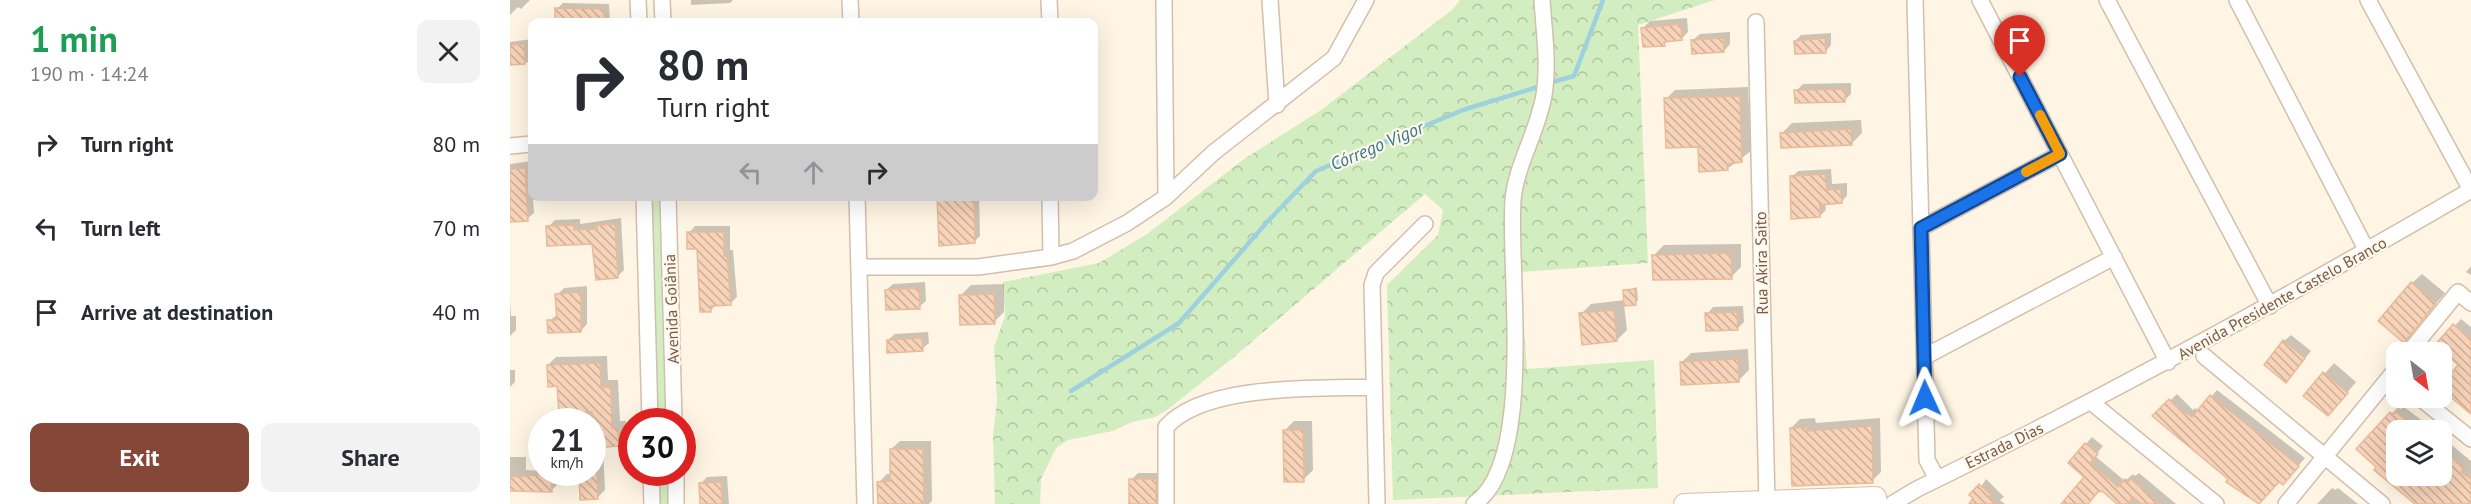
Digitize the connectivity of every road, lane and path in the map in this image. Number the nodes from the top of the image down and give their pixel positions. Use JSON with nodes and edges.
{"nodes":[{"id":1,"x":638,"y":0,"type":"edge"},
{"id":2,"x":662,"y":0,"type":"edge"},
{"id":3,"x":850,"y":0,"type":"edge"},
{"id":4,"x":1049,"y":0,"type":"edge"},
{"id":5,"x":1164,"y":0,"type":"edge"},
{"id":6,"x":1270,"y":0,"type":"edge"},
{"id":7,"x":1366,"y":0,"type":"edge"},
{"id":8,"x":1542,"y":0,"type":"edge"},
{"id":9,"x":1915,"y":0,"type":"edge"},
{"id":10,"x":1980,"y":0,"type":"edge"},
{"id":11,"x":2107,"y":0,"type":"edge"},
{"id":12,"x":2237,"y":0,"type":"edge"},
{"id":13,"x":2368,"y":0,"type":"edge"},
{"id":14,"x":639,"y":18,"type":"edge"},
{"id":15,"x":663,"y":18,"type":"edge"},
{"id":16,"x":851,"y":18,"type":"edge"},
{"id":17,"x":1050,"y":18,"type":"edge"},
{"id":18,"x":1756,"y":22,"type":"dead end"},
{"id":19,"x":1277,"y":105,"type":"junction"},
{"id":20,"x":528,"y":144,"type":"edge"},
{"id":21,"x":510,"y":146,"type":"edge"},
{"id":22,"x":2060,"y":154,"type":"junction"},
{"id":23,"x":2471,"y":190,"type":"edge"},
{"id":24,"x":1166,"y":197,"type":"junction"},
{"id":25,"x":644,"y":201,"type":"edge"},
{"id":26,"x":668,"y":201,"type":"edge"},
{"id":27,"x":857,"y":201,"type":"edge"},
{"id":28,"x":1050,"y":201,"type":"edge"},
{"id":29,"x":1425,"y":224,"type":"dead end"},
{"id":30,"x":1921,"y":228,"type":"junction"},
{"id":31,"x":2367,"y":251,"type":"junction"},
{"id":32,"x":1051,"y":257,"type":"junction"},
{"id":33,"x":2114,"y":257,"type":"junction"},
{"id":34,"x":860,"y":267,"type":"junction"},
{"id":35,"x":2471,"y":303,"type":"edge"},
{"id":36,"x":2270,"y":306,"type":"junction"},
{"id":37,"x":2417,"y":342,"type":"edge"},
{"id":38,"x":2199,"y":351,"type":"junction"},
{"id":39,"x":1924,"y":357,"type":"junction"},
{"id":40,"x":2168,"y":362,"type":"junction"},
{"id":41,"x":2386,"y":384,"type":"edge"},
{"id":42,"x":1374,"y":387,"type":"junction"},
{"id":43,"x":2091,"y":402,"type":"junction"},
{"id":44,"x":650,"y":408,"type":"edge"},
{"id":45,"x":674,"y":408,"type":"edge"},
{"id":46,"x":2432,"y":408,"type":"edge"},
{"id":47,"x":2471,"y":439,"type":"edge"},
{"id":48,"x":2325,"y":457,"type":"junction"},
{"id":49,"x":1937,"y":479,"type":"junction"},
{"id":50,"x":651,"y":486,"type":"edge"},
{"id":51,"x":675,"y":486,"type":"edge"},
{"id":52,"x":1767,"y":502,"type":"edge"},
{"id":53,"x":1882,"y":502,"type":"edge"},
{"id":54,"x":1724,"y":503,"type":"edge"},
{"id":55,"x":652,"y":504,"type":"edge"},
{"id":56,"x":676,"y":504,"type":"edge"},
{"id":57,"x":865,"y":504,"type":"edge"},
{"id":58,"x":1166,"y":504,"type":"edge"},
{"id":59,"x":1377,"y":504,"type":"edge"},
{"id":60,"x":1474,"y":504,"type":"edge"},
{"id":61,"x":1684,"y":504,"type":"edge"},
{"id":62,"x":2217,"y":504,"type":"edge"},
{"id":63,"x":2286,"y":504,"type":"edge"},
{"id":64,"x":2382,"y":504,"type":"edge"}],
"edges":[{"from":1,"to":14,"type":"street"},
{"from":2,"to":15,"type":"street"},
{"from":3,"to":16,"type":"street"},
{"from":4,"to":17,"type":"street"},
{"from":5,"to":24,"type":"street"},
{"from":6,"to":19,"type":"street"},
{"from":7,"to":19,"type":"street"},
{"from":8,"to":60,"type":"street"},
{"from":9,"to":30,"type":"street"},
{"from":10,"to":22,"type":"street"},
{"from":11,"to":36,"type":"street"},
{"from":12,"to":31,"type":"street"},
{"from":13,"to":23,"type":"street"},
{"from":18,"to":52,"type":"street","name":"Rua Akira Saito"},
{"from":19,"to":24,"type":"street"},
{"from":20,"to":21,"type":"street"},
{"from":22,"to":30,"type":"street"},
{"from":22,"to":33,"type":"street"},
{"from":23,"to":31,"type":"street","name":"Avenida Presidente Castelo Branco"},
{"from":24,"to":32,"type":"street"},
{"from":25,"to":44,"type":"street","name":"Avenida Goiânia"},
{"from":26,"to":45,"type":"street","name":"Avenida Goiânia"},
{"from":27,"to":34,"type":"street"},
{"from":28,"to":32,"type":"street"},
{"from":29,"to":42,"type":"street"},
{"from":30,"to":39,"type":"street"},
{"from":31,"to":36,"type":"street","name":"Avenida Presidente Castelo Branco"},
{"from":32,"to":34,"type":"street"},
{"from":33,"to":39,"type":"street"},
{"from":33,"to":40,"type":"street"},
{"from":34,"to":57,"type":"street"},
{"from":35,"to":37,"type":"street"},
{"from":36,"to":38,"type":"street","name":"Avenida Presidente Castelo Branco"},
{"from":38,"to":40,"type":"street","name":"Avenida Presidente Castelo Branco"},
{"from":38,"to":48,"type":"street"},
{"from":39,"to":49,"type":"street"},
{"from":40,"to":43,"type":"street","name":"Avenida Presidente Castelo Branco"},
{"from":41,"to":48,"type":"street"},
{"from":42,"to":58,"type":"street"},
{"from":42,"to":59,"type":"street"},
{"from":43,"to":49,"type":"street","name":"Estrada Dias"},
{"from":43,"to":62,"type":"street"},
{"from":46,"to":47,"type":"street"},
{"from":48,"to":63,"type":"street"},
{"from":48,"to":64,"type":"street"},
{"from":49,"to":53,"type":"street","name":"Estrada Dias"},
{"from":50,"to":55,"type":"street"},
{"from":51,"to":56,"type":"street"},
{"from":52,"to":53,"type":"street"},
{"from":52,"to":54,"type":"street"},
{"from":54,"to":61,"type":"street"}]}
